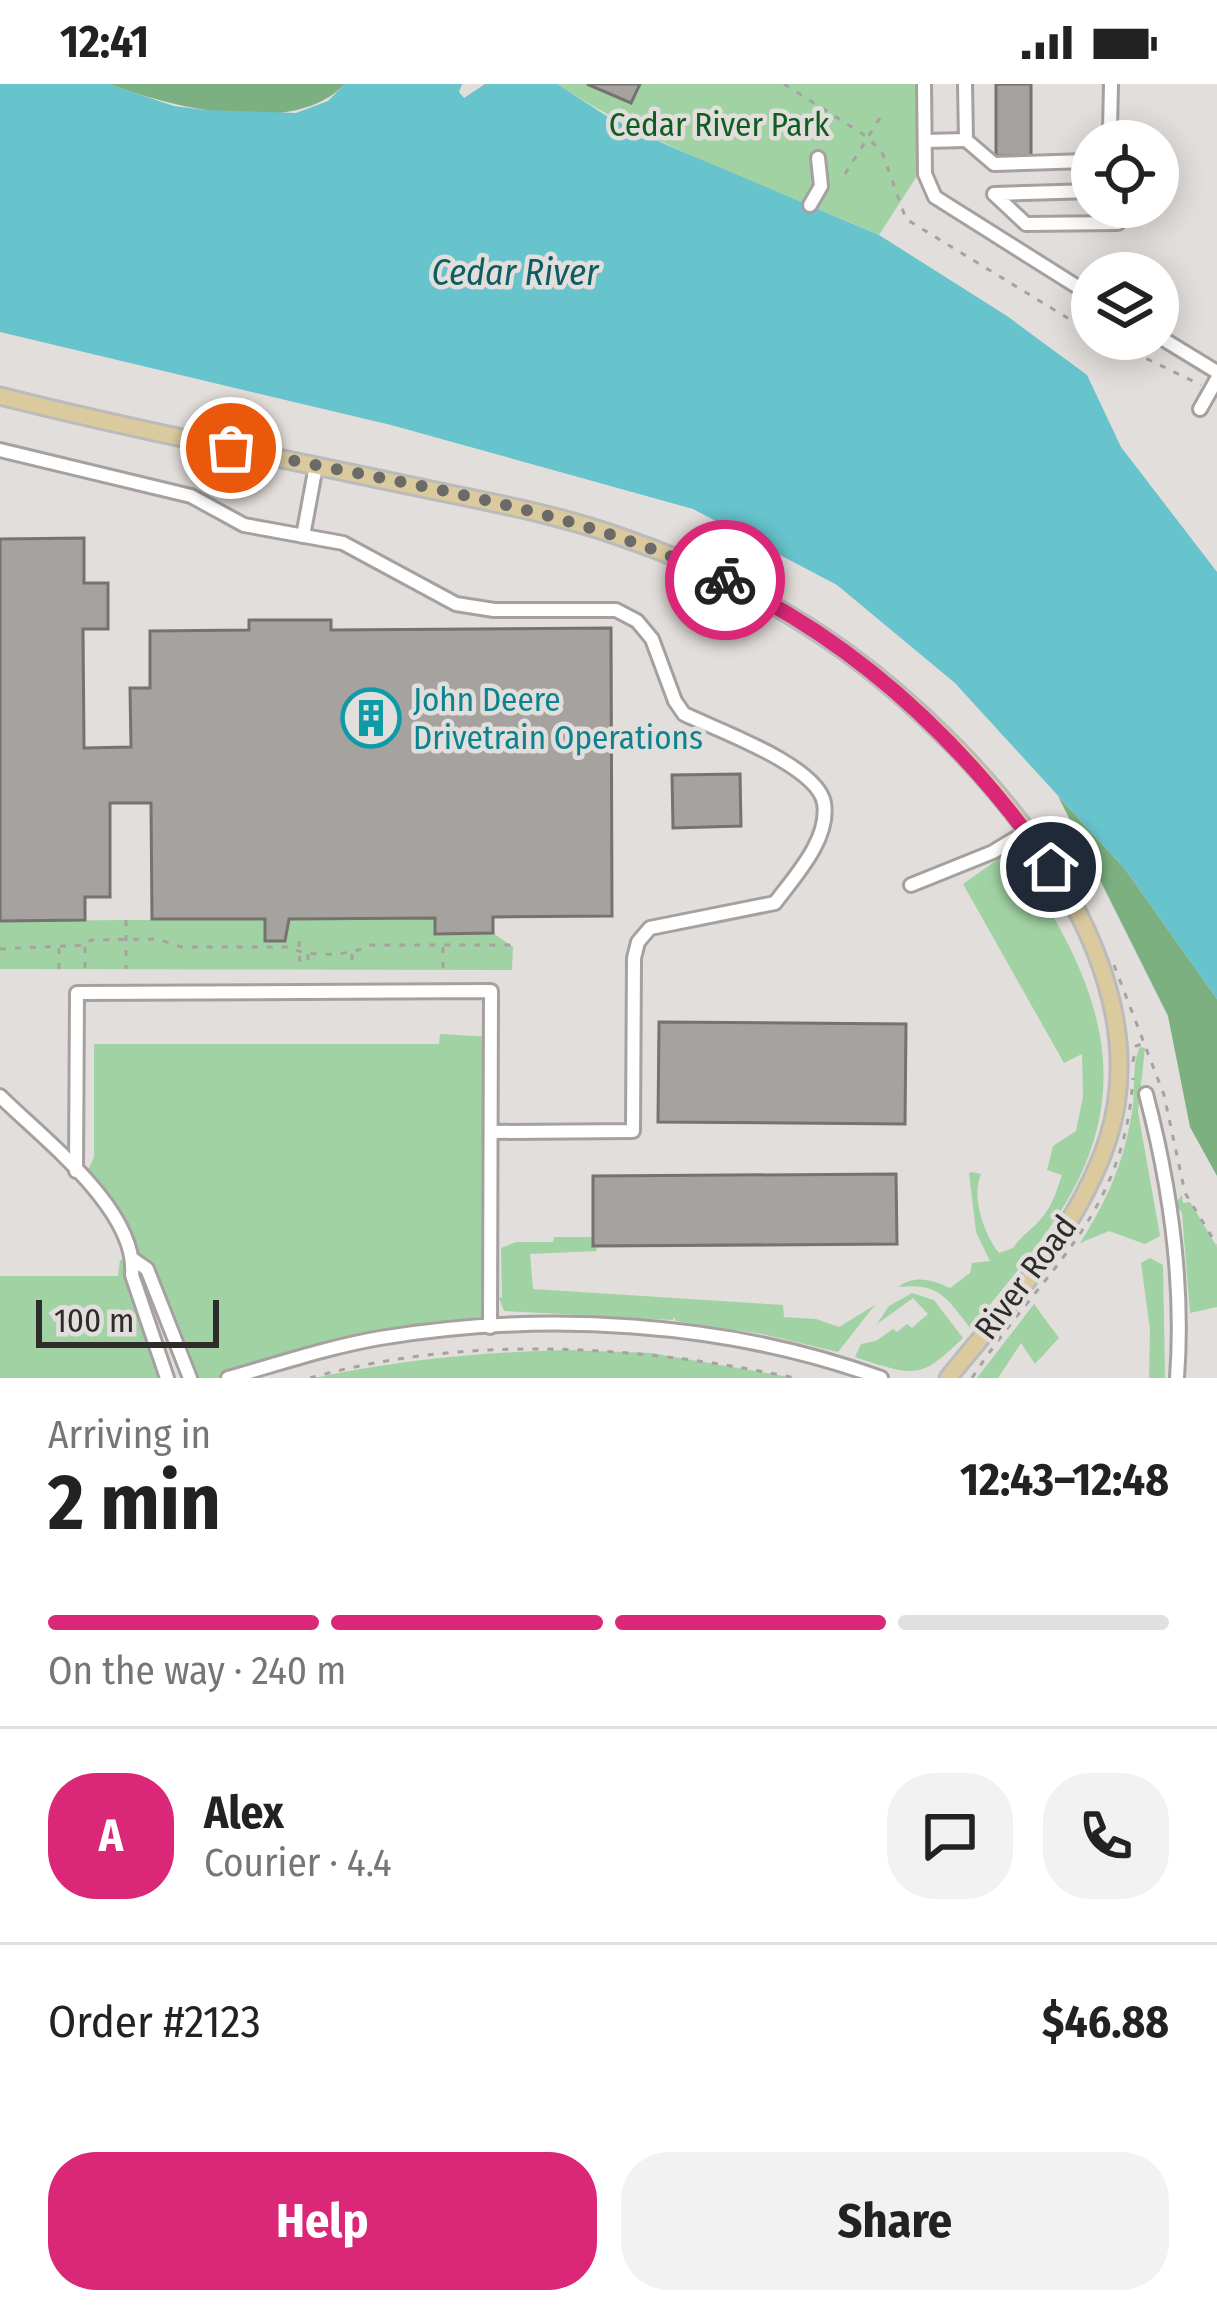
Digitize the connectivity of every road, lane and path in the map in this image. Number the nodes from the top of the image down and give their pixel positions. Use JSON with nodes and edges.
{"nodes":[{"id":1,"x":784,"y":84,"type":"edge"},
{"id":2,"x":925,"y":84,"type":"edge"},
{"id":3,"x":965,"y":84,"type":"edge"},
{"id":4,"x":1111,"y":84,"type":"edge"},
{"id":5,"x":883,"y":112,"type":"dead end"},
{"id":6,"x":1110,"y":120,"type":"edge"},
{"id":7,"x":866,"y":136,"type":"junction"},
{"id":8,"x":966,"y":140,"type":"junction"},
{"id":9,"x":925,"y":141,"type":"junction"},
{"id":10,"x":818,"y":158,"type":"dead end"},
{"id":11,"x":1071,"y":162,"type":"edge"},
{"id":12,"x":845,"y":174,"type":"dead end"},
{"id":13,"x":1071,"y":192,"type":"edge"},
{"id":14,"x":810,"y":205,"type":"dead end"},
{"id":15,"x":1026,"y":224,"type":"junction"},
{"id":16,"x":1071,"y":224,"type":"edge"},
{"id":17,"x":1011,"y":246,"type":"junction"},
{"id":18,"x":1071,"y":283,"type":"edge"},
{"id":19,"x":1071,"y":320,"type":"edge"},
{"id":20,"x":1179,"y":353,"type":"edge"},
{"id":21,"x":1160,"y":360,"type":"edge"},
{"id":22,"x":1215,"y":381,"type":"edge"},
{"id":23,"x":0,"y":396,"type":"edge"},
{"id":24,"x":1200,"y":409,"type":"dead end"},
{"id":25,"x":0,"y":450,"type":"edge"},
{"id":26,"x":316,"y":466,"type":"junction"},
{"id":27,"x":303,"y":536,"type":"junction"},
{"id":28,"x":1026,"y":832,"type":"junction"},
{"id":29,"x":911,"y":885,"type":"dead end"},
{"id":30,"x":126,"y":920,"type":"dead end"},
{"id":31,"x":126,"y":939,"type":"junction"},
{"id":32,"x":299,"y":941,"type":"dead end"},
{"id":33,"x":85,"y":945,"type":"junction"},
{"id":34,"x":442,"y":945,"type":"junction"},
{"id":35,"x":518,"y":945,"type":"dead end"},
{"id":36,"x":59,"y":946,"type":"junction"},
{"id":37,"x":0,"y":949,"type":"edge"},
{"id":38,"x":352,"y":952,"type":"junction"},
{"id":39,"x":300,"y":953,"type":"junction"},
{"id":40,"x":308,"y":953,"type":"junction"},
{"id":41,"x":59,"y":969,"type":"dead end"},
{"id":42,"x":85,"y":969,"type":"dead end"},
{"id":43,"x":126,"y":969,"type":"dead end"},
{"id":44,"x":300,"y":969,"type":"dead end"},
{"id":45,"x":308,"y":969,"type":"dead end"},
{"id":46,"x":352,"y":969,"type":"dead end"},
{"id":47,"x":443,"y":969,"type":"dead end"},
{"id":48,"x":1147,"y":1042,"type":"dead end"},
{"id":49,"x":1146,"y":1094,"type":"dead end"},
{"id":50,"x":0,"y":1096,"type":"edge"},
{"id":51,"x":491,"y":1132,"type":"junction"},
{"id":52,"x":76,"y":1172,"type":"junction"},
{"id":53,"x":1217,"y":1245,"type":"edge"},
{"id":54,"x":134,"y":1260,"type":"junction"},
{"id":55,"x":490,"y":1327,"type":"junction"},
{"id":56,"x":167,"y":1378,"type":"edge"},
{"id":57,"x":190,"y":1378,"type":"edge"},
{"id":58,"x":228,"y":1378,"type":"edge"},
{"id":59,"x":310,"y":1378,"type":"edge"},
{"id":60,"x":794,"y":1378,"type":"edge"},
{"id":61,"x":880,"y":1378,"type":"edge"},
{"id":62,"x":948,"y":1378,"type":"edge"},
{"id":63,"x":1177,"y":1378,"type":"edge"}],
"edges":[{"from":1,"to":7,"type":"path"},
{"from":2,"to":9,"type":"street"},
{"from":3,"to":8,"type":"street"},
{"from":4,"to":6,"type":"street"},
{"from":5,"to":7,"type":"path"},
{"from":7,"to":12,"type":"path"},
{"from":7,"to":19,"type":"path"},
{"from":8,"to":9,"type":"street"},
{"from":8,"to":11,"type":"street"},
{"from":9,"to":17,"type":"street"},
{"from":10,"to":14,"type":"street"},
{"from":13,"to":15,"type":"street"},
{"from":15,"to":16,"type":"street"},
{"from":15,"to":17,"type":"street"},
{"from":17,"to":18,"type":"street"},
{"from":20,"to":22,"type":"street"},
{"from":21,"to":22,"type":"path"},
{"from":22,"to":24,"type":"street"},
{"from":23,"to":26,"type":"main road","name":"River Road"},
{"from":25,"to":27,"type":"street"},
{"from":26,"to":27,"type":"street"},
{"from":26,"to":28,"type":"main road","name":"River Road"},
{"from":27,"to":51,"type":"street"},
{"from":28,"to":29,"type":"street"},
{"from":28,"to":62,"type":"main road","name":"River Road"},
{"from":30,"to":31,"type":"path"},
{"from":31,"to":33,"type":"path"},
{"from":31,"to":39,"type":"path"},
{"from":31,"to":43,"type":"path"},
{"from":32,"to":39,"type":"path"},
{"from":33,"to":36,"type":"path"},
{"from":33,"to":42,"type":"path"},
{"from":34,"to":35,"type":"path"},
{"from":34,"to":38,"type":"path"},
{"from":34,"to":47,"type":"path"},
{"from":36,"to":37,"type":"path"},
{"from":36,"to":41,"type":"path"},
{"from":38,"to":40,"type":"path"},
{"from":38,"to":46,"type":"path"},
{"from":39,"to":40,"type":"path"},
{"from":39,"to":44,"type":"path"},
{"from":40,"to":45,"type":"path"},
{"from":48,"to":53,"type":"path"},
{"from":49,"to":63,"type":"street"},
{"from":50,"to":52,"type":"street"},
{"from":51,"to":52,"type":"street"},
{"from":51,"to":55,"type":"street"},
{"from":52,"to":54,"type":"street"},
{"from":54,"to":56,"type":"street"},
{"from":54,"to":57,"type":"street"},
{"from":55,"to":58,"type":"street"},
{"from":55,"to":61,"type":"street"},
{"from":59,"to":60,"type":"path"}]}
